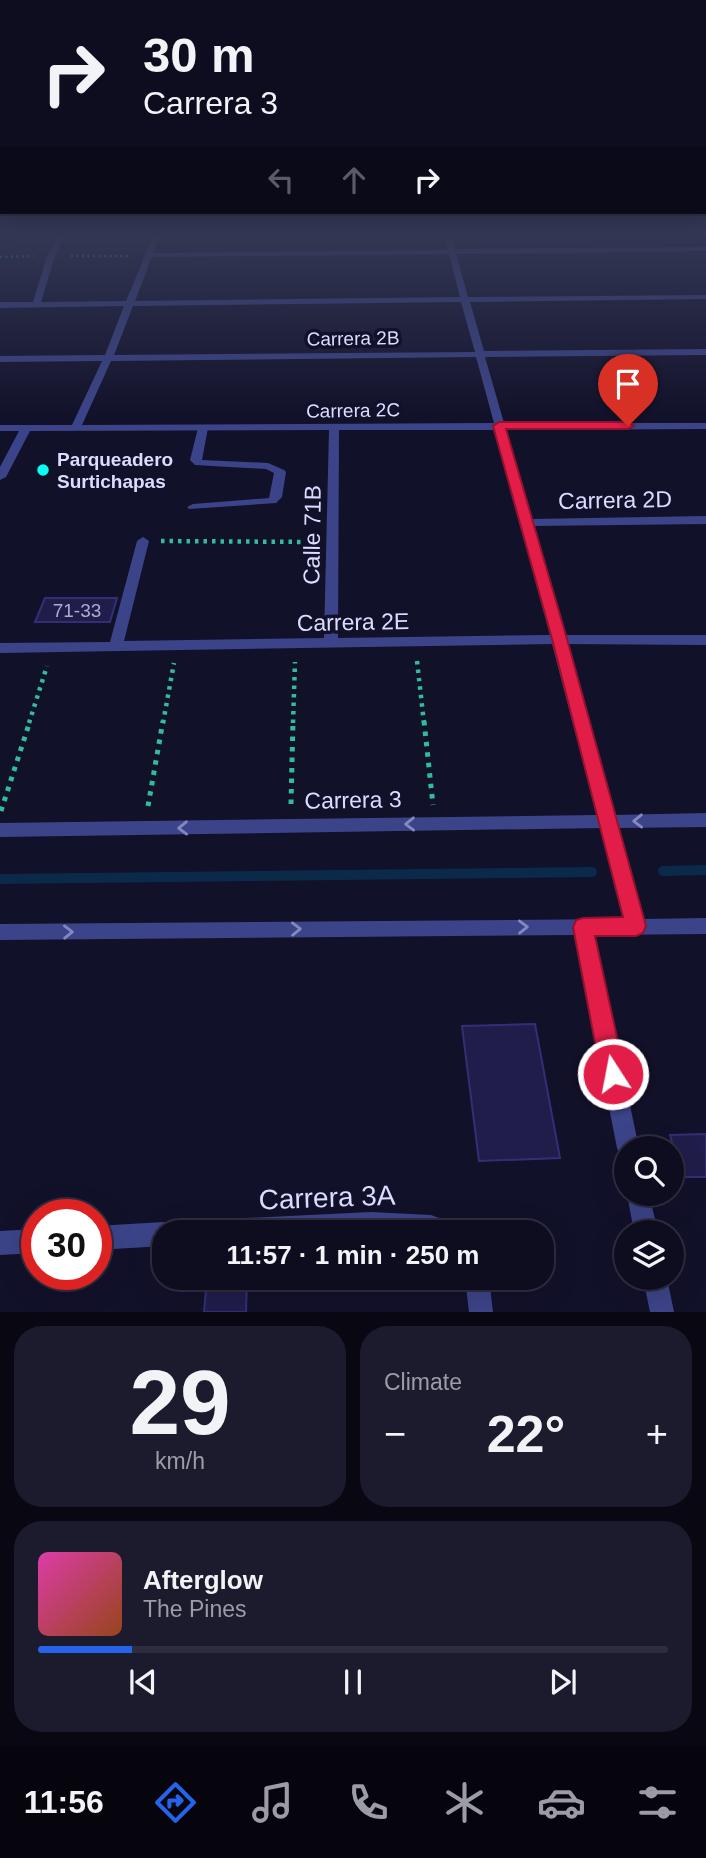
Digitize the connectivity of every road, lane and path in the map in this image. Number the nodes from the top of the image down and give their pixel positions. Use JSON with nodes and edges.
{"nodes":[{"id":1,"x":39,"y":295,"type":"edge"},
{"id":2,"x":132,"y":295,"type":"edge"},
{"id":3,"x":464,"y":295,"type":"edge"},
{"id":4,"x":706,"y":297,"type":"edge"},
{"id":5,"x":465,"y":299,"type":"junction"},
{"id":6,"x":129,"y":303,"type":"junction"},
{"id":7,"x":36,"y":304,"type":"junction"},
{"id":8,"x":0,"y":305,"type":"edge"},
{"id":9,"x":706,"y":352,"type":"edge"},
{"id":10,"x":480,"y":355,"type":"junction"},
{"id":11,"x":108,"y":358,"type":"junction"},
{"id":12,"x":0,"y":359,"type":"edge"},
{"id":13,"x":499,"y":426,"type":"junction"},
{"id":14,"x":706,"y":426,"type":"edge"},
{"id":15,"x":76,"y":427,"type":"junction"},
{"id":16,"x":0,"y":428,"type":"edge"},
{"id":17,"x":26,"y":428,"type":"junction"},
{"id":18,"x":202,"y":428,"type":"junction"},
{"id":19,"x":334,"y":428,"type":"junction"},
{"id":20,"x":0,"y":477,"type":"edge"},
{"id":21,"x":193,"y":507,"type":"dead end"},
{"id":22,"x":706,"y":520,"type":"edge"},
{"id":23,"x":526,"y":523,"type":"junction"},
{"id":24,"x":143,"y":541,"type":"joint"},
{"id":25,"x":332,"y":542,"type":"junction"},
{"id":26,"x":560,"y":639,"type":"junction"},
{"id":27,"x":706,"y":640,"type":"edge"},
{"id":28,"x":331,"y":642,"type":"junction"},
{"id":29,"x":415,"y":642,"type":"junction"},
{"id":30,"x":295,"y":644,"type":"junction"},
{"id":31,"x":116,"y":645,"type":"junction"},
{"id":32,"x":177,"y":645,"type":"junction"},
{"id":33,"x":0,"y":648,"type":"edge"},
{"id":34,"x":52,"y":648,"type":"junction"},
{"id":35,"x":0,"y":813,"type":"edge"},
{"id":36,"x":706,"y":820,"type":"edge"},
{"id":37,"x":607,"y":821,"type":"junction"},
{"id":38,"x":435,"y":824,"type":"junction"},
{"id":39,"x":290,"y":826,"type":"junction"},
{"id":40,"x":144,"y":828,"type":"junction"},
{"id":41,"x":0,"y":830,"type":"edge"},
{"id":42,"x":636,"y":926,"type":"junction"},
{"id":43,"x":706,"y":926,"type":"edge"},
{"id":44,"x":583,"y":927,"type":"junction"},
{"id":45,"x":0,"y":932,"type":"edge"},
{"id":46,"x":626,"y":1136,"type":"edge"},
{"id":47,"x":152,"y":1235,"type":"edge"},
{"id":48,"x":112,"y":1237,"type":"edge"},
{"id":49,"x":21,"y":1242,"type":"edge"},
{"id":50,"x":0,"y":1243,"type":"edge"},
{"id":51,"x":478,"y":1290,"type":"edge"},
{"id":52,"x":657,"y":1290,"type":"edge"},
{"id":53,"x":481,"y":1312,"type":"edge"},
{"id":54,"x":662,"y":1312,"type":"edge"}],
"edges":[{"from":1,"to":7,"type":"street"},
{"from":2,"to":6,"type":"street"},
{"from":3,"to":5,"type":"street"},
{"from":4,"to":5,"type":"street"},
{"from":5,"to":6,"type":"street"},
{"from":5,"to":10,"type":"street"},
{"from":6,"to":7,"type":"street"},
{"from":6,"to":11,"type":"street"},
{"from":7,"to":8,"type":"street"},
{"from":9,"to":10,"type":"street","name":"Carrera 2B"},
{"from":10,"to":11,"type":"street","name":"Carrera 2B"},
{"from":10,"to":13,"type":"street"},
{"from":11,"to":12,"type":"street","name":"Carrera 2B"},
{"from":11,"to":15,"type":"street"},
{"from":13,"to":14,"type":"street","name":"Carrera 2C"},
{"from":13,"to":19,"type":"street","name":"Carrera 2C"},
{"from":13,"to":23,"type":"street"},
{"from":15,"to":17,"type":"street","name":"Carrera 2C"},
{"from":15,"to":18,"type":"street","name":"Carrera 2C"},
{"from":16,"to":17,"type":"street","name":"Carrera 2C"},
{"from":17,"to":20,"type":"street"},
{"from":18,"to":19,"type":"street","name":"Carrera 2C"},
{"from":18,"to":21,"type":"street"},
{"from":19,"to":25,"type":"street","name":"Calle 71B"},
{"from":22,"to":23,"type":"street","name":"Carrera 2D"},
{"from":23,"to":26,"type":"street"},
{"from":24,"to":25,"type":"path"},
{"from":24,"to":31,"type":"street"},
{"from":25,"to":28,"type":"street","name":"Calle 71B"},
{"from":26,"to":27,"type":"street","name":"Carrera 2E"},
{"from":26,"to":29,"type":"street","name":"Carrera 2E"},
{"from":26,"to":37,"type":"street"},
{"from":28,"to":29,"type":"street","name":"Carrera 2E"},
{"from":28,"to":30,"type":"street","name":"Carrera 2E"},
{"from":29,"to":38,"type":"path"},
{"from":30,"to":32,"type":"street","name":"Carrera 2E"},
{"from":30,"to":39,"type":"path"},
{"from":31,"to":32,"type":"street","name":"Carrera 2E"},
{"from":31,"to":34,"type":"street","name":"Carrera 2E"},
{"from":32,"to":40,"type":"path"},
{"from":33,"to":34,"type":"street","name":"Carrera 2E"},
{"from":34,"to":35,"type":"path"},
{"from":36,"to":37,"type":"street","name":"Carrera 3","one_way":true},
{"from":37,"to":38,"type":"street","name":"Carrera 3"},
{"from":37,"to":42,"type":"street"},
{"from":38,"to":39,"type":"street","name":"Carrera 3","one_way":true},
{"from":39,"to":40,"type":"street","name":"Carrera 3","one_way":true},
{"from":40,"to":41,"type":"street","name":"Carrera 3"},
{"from":42,"to":43,"type":"street"},
{"from":42,"to":44,"type":"street"},
{"from":45,"to":44,"type":"street","one_way":true},
{"from":44,"to":46,"type":"street"},
{"from":47,"to":48,"type":"street"},
{"from":49,"to":50,"type":"street"},
{"from":51,"to":53,"type":"street"},
{"from":52,"to":54,"type":"street"}]}
